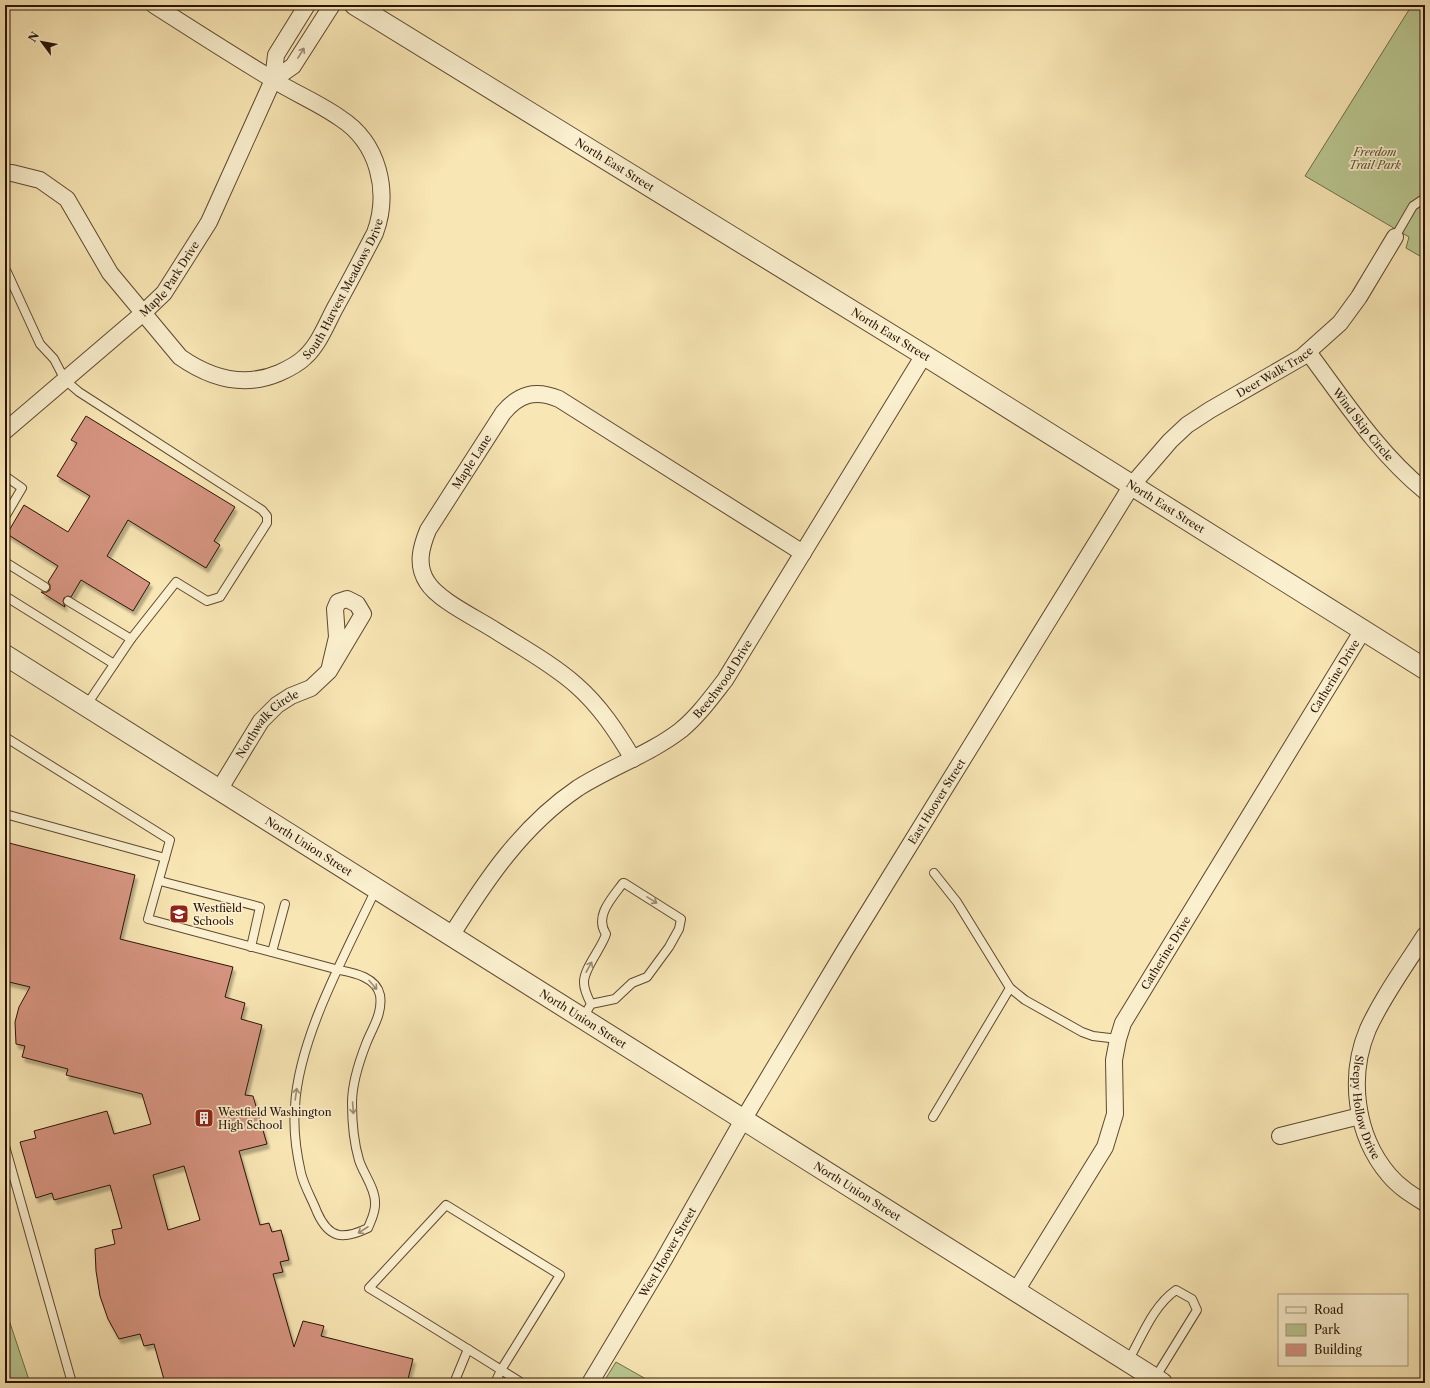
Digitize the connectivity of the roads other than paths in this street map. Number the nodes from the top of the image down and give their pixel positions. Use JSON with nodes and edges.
{"nodes":[{"id":1,"x":154,"y":5,"type":"edge"},
{"id":2,"x":307,"y":5,"type":"edge"},
{"id":3,"x":332,"y":5,"type":"edge"},
{"id":4,"x":355,"y":5,"type":"edge"},
{"id":5,"x":273,"y":80,"type":"junction"},
{"id":6,"x":5,"y":173,"type":"edge"},
{"id":7,"x":1425,"y":198,"type":"edge"},
{"id":8,"x":1394,"y":237,"type":"joint"},
{"id":9,"x":7,"y":272,"type":"dead end"},
{"id":10,"x":142,"y":314,"type":"junction"},
{"id":11,"x":1308,"y":352,"type":"junction"},
{"id":12,"x":924,"y":355,"type":"junction"},
{"id":13,"x":65,"y":380,"type":"junction"},
{"id":14,"x":5,"y":431,"type":"edge"},
{"id":15,"x":5,"y":476,"type":"edge"},
{"id":16,"x":1132,"y":485,"type":"junction"},
{"id":17,"x":1425,"y":491,"type":"edge"},
{"id":18,"x":5,"y":517,"type":"edge"},
{"id":19,"x":803,"y":553,"type":"junction"},
{"id":20,"x":5,"y":562,"type":"edge"},
{"id":21,"x":45,"y":587,"type":"dead end"},
{"id":22,"x":5,"y":596,"type":"edge"},
{"id":23,"x":68,"y":601,"type":"dead end"},
{"id":24,"x":1363,"y":630,"type":"junction"},
{"id":25,"x":131,"y":639,"type":"junction"},
{"id":26,"x":5,"y":655,"type":"edge"},
{"id":27,"x":114,"y":664,"type":"junction"},
{"id":28,"x":1425,"y":669,"type":"edge"},
{"id":29,"x":329,"y":671,"type":"dead end"},
{"id":30,"x":86,"y":706,"type":"junction"},
{"id":31,"x":5,"y":737,"type":"edge"},
{"id":32,"x":633,"y":759,"type":"junction"},
{"id":33,"x":219,"y":790,"type":"junction"},
{"id":34,"x":5,"y":814,"type":"edge"},
{"id":35,"x":165,"y":858,"type":"junction"},
{"id":36,"x":934,"y":873,"type":"dead end"},
{"id":37,"x":160,"y":881,"type":"junction"},
{"id":38,"x":376,"y":889,"type":"junction"},
{"id":39,"x":285,"y":904,"type":"dead end"},
{"id":40,"x":1425,"y":935,"type":"edge"},
{"id":41,"x":451,"y":936,"type":"junction"},
{"id":42,"x":251,"y":947,"type":"junction"},
{"id":43,"x":272,"y":952,"type":"junction"},
{"id":44,"x":339,"y":970,"type":"junction"},
{"id":45,"x":1010,"y":988,"type":"junction"},
{"id":46,"x":586,"y":1011,"type":"junction"},
{"id":47,"x":1118,"y":1039,"type":"junction"},
{"id":48,"x":1360,"y":1116,"type":"junction"},
{"id":49,"x":933,"y":1117,"type":"dead end"},
{"id":50,"x":743,"y":1120,"type":"junction"},
{"id":51,"x":1280,"y":1136,"type":"dead end"},
{"id":52,"x":5,"y":1146,"type":"edge"},
{"id":53,"x":1425,"y":1203,"type":"edge"},
{"id":54,"x":1016,"y":1291,"type":"junction"},
{"id":55,"x":468,"y":1349,"type":"junction"},
{"id":56,"x":1128,"y":1361,"type":"junction"},
{"id":57,"x":501,"y":1370,"type":"junction"},
{"id":58,"x":1158,"y":1381,"type":"edge"},
{"id":59,"x":72,"y":1383,"type":"edge"},
{"id":60,"x":454,"y":1383,"type":"edge"},
{"id":61,"x":495,"y":1383,"type":"edge"},
{"id":62,"x":522,"y":1383,"type":"edge"},
{"id":63,"x":590,"y":1383,"type":"edge"}],
"edges":[{"from":1,"to":5,"type":"street","name":"South Harvest Meadows Drive"},
{"from":2,"to":5,"type":"street","name":"Maple Park Drive"},
{"from":5,"to":3,"type":"street","one_way":true},
{"from":4,"to":12,"type":"street","name":"North East Street"},
{"from":5,"to":10,"type":"street","name":"Maple Park Drive"},
{"from":5,"to":10,"type":"street","name":"South Harvest Meadows Drive"},
{"from":6,"to":10,"type":"street","name":"South Harvest Meadows Drive"},
{"from":7,"to":8,"type":"lane"},
{"from":8,"to":11,"type":"street","name":"Deer Walk Trace"},
{"from":9,"to":13,"type":"lane"},
{"from":10,"to":13,"type":"street","name":"Maple Park Drive"},
{"from":11,"to":16,"type":"street","name":"Deer Walk Trace"},
{"from":11,"to":17,"type":"street","name":"Wind Skip Circle"},
{"from":12,"to":16,"type":"street","name":"North East Street"},
{"from":12,"to":19,"type":"street","name":"Beechwood Drive"},
{"from":13,"to":14,"type":"street","name":"Maple Park Drive"},
{"from":13,"to":25,"type":"lane"},
{"from":15,"to":18,"type":"lane"},
{"from":16,"to":24,"type":"street","name":"North East Street"},
{"from":16,"to":50,"type":"street","name":"East Hoover Street"},
{"from":19,"to":32,"type":"street","name":"Beechwood Drive"},
{"from":19,"to":32,"type":"street","name":"Maple Lane"},
{"from":20,"to":21,"type":"lane"},
{"from":22,"to":27,"type":"lane"},
{"from":23,"to":25,"type":"lane"},
{"from":24,"to":28,"type":"street","name":"North East Street"},
{"from":24,"to":47,"type":"street","name":"Catherine Drive"},
{"from":25,"to":27,"type":"lane"},
{"from":26,"to":30,"type":"street","name":"North Union Street"},
{"from":27,"to":30,"type":"lane"},
{"from":29,"to":33,"type":"street","name":"Northwalk Circle"},
{"from":30,"to":33,"type":"street","name":"North Union Street"},
{"from":31,"to":35,"type":"lane"},
{"from":32,"to":41,"type":"street","name":"Beechwood Drive"},
{"from":33,"to":38,"type":"street","name":"North Union Street"},
{"from":34,"to":35,"type":"lane"},
{"from":35,"to":37,"type":"lane"},
{"from":36,"to":45,"type":"lane"},
{"from":37,"to":42,"type":"lane"},
{"from":37,"to":42,"type":"lane"},
{"from":38,"to":41,"type":"street","name":"North Union Street"},
{"from":38,"to":44,"type":"lane"},
{"from":39,"to":43,"type":"lane"},
{"from":40,"to":48,"type":"street","name":"Sleepy Hollow Drive"},
{"from":41,"to":46,"type":"street","name":"North Union Street"},
{"from":42,"to":43,"type":"lane"},
{"from":43,"to":44,"type":"lane"},
{"from":44,"to":44,"type":"lane","one_way":true},
{"from":45,"to":47,"type":"lane"},
{"from":45,"to":49,"type":"lane"},
{"from":46,"to":46,"type":"lane","one_way":true},
{"from":46,"to":50,"type":"street","name":"North Union Street"},
{"from":47,"to":54,"type":"street","name":"Catherine Drive"},
{"from":48,"to":51,"type":"street"},
{"from":48,"to":53,"type":"street","name":"Sleepy Hollow Drive"},
{"from":50,"to":54,"type":"street","name":"North Union Street"},
{"from":50,"to":63,"type":"street","name":"West Hoover Street"},
{"from":52,"to":59,"type":"lane"},
{"from":54,"to":56,"type":"street","name":"North Union Street"},
{"from":55,"to":57,"type":"lane"},
{"from":55,"to":57,"type":"lane"},
{"from":55,"to":60,"type":"lane"},
{"from":56,"to":58,"type":"street","name":"North Union Street"},
{"from":56,"to":58,"type":"lane"},
{"from":57,"to":61,"type":"lane"},
{"from":57,"to":62,"type":"lane"}]}
